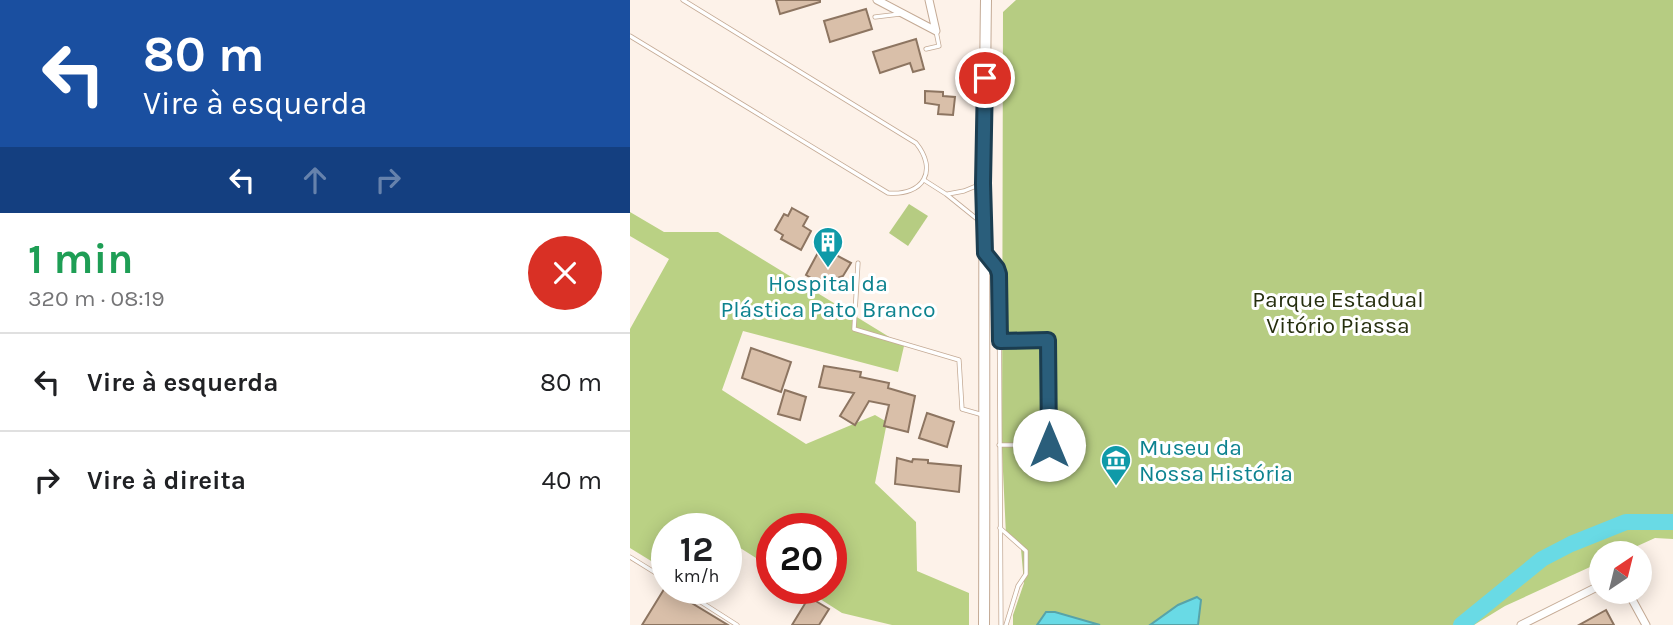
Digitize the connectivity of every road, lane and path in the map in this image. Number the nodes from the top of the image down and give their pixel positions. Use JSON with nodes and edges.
{"nodes":[{"id":1,"x":683,"y":0,"type":"edge"},
{"id":2,"x":877,"y":0,"type":"edge"},
{"id":3,"x":929,"y":0,"type":"edge"},
{"id":4,"x":986,"y":0,"type":"edge"},
{"id":5,"x":900,"y":14,"type":"junction"},
{"id":6,"x":876,"y":17,"type":"dead end"},
{"id":7,"x":936,"y":31,"type":"junction"},
{"id":8,"x":630,"y":36,"type":"edge"},
{"id":9,"x":926,"y":49,"type":"dead end"},
{"id":10,"x":924,"y":180,"type":"junction"},
{"id":11,"x":983,"y":183,"type":"junction"},
{"id":12,"x":946,"y":194,"type":"junction"},
{"id":13,"x":984,"y":225,"type":"junction"},
{"id":14,"x":985,"y":253,"type":"junction"},
{"id":15,"x":858,"y":263,"type":"dead end"},
{"id":16,"x":1000,"y":341,"type":"junction"},
{"id":17,"x":985,"y":416,"type":"junction"},
{"id":18,"x":999,"y":445,"type":"junction"},
{"id":19,"x":1000,"y":528,"type":"junction"},
{"id":20,"x":630,"y":557,"type":"edge"},
{"id":21,"x":651,"y":570,"type":"edge"},
{"id":22,"x":1589,"y":591,"type":"edge"},
{"id":23,"x":704,"y":604,"type":"edge"},
{"id":24,"x":1635,"y":604,"type":"edge"},
{"id":25,"x":737,"y":625,"type":"edge"},
{"id":26,"x":984,"y":625,"type":"edge"},
{"id":27,"x":1004,"y":625,"type":"edge"},
{"id":28,"x":1521,"y":625,"type":"edge"},
{"id":29,"x":1646,"y":625,"type":"edge"}],
"edges":[{"from":1,"to":10,"type":"lane"},
{"from":2,"to":5,"type":"street"},
{"from":3,"to":7,"type":"street"},
{"from":4,"to":11,"type":"main road"},
{"from":5,"to":6,"type":"lane"},
{"from":5,"to":7,"type":"street"},
{"from":7,"to":9,"type":"lane"},
{"from":8,"to":10,"type":"lane"},
{"from":10,"to":12,"type":"lane"},
{"from":11,"to":12,"type":"lane"},
{"from":11,"to":13,"type":"main road"},
{"from":12,"to":13,"type":"lane"},
{"from":13,"to":14,"type":"main road"},
{"from":14,"to":16,"type":"lane"},
{"from":14,"to":17,"type":"main road"},
{"from":15,"to":17,"type":"lane"},
{"from":16,"to":18,"type":"lane"},
{"from":16,"to":18,"type":"lane"},
{"from":17,"to":26,"type":"main road"},
{"from":18,"to":19,"type":"lane"},
{"from":19,"to":27,"type":"lane"},
{"from":19,"to":27,"type":"lane"},
{"from":20,"to":21,"type":"lane"},
{"from":22,"to":28,"type":"street"},
{"from":23,"to":25,"type":"lane"},
{"from":24,"to":29,"type":"street"}]}
